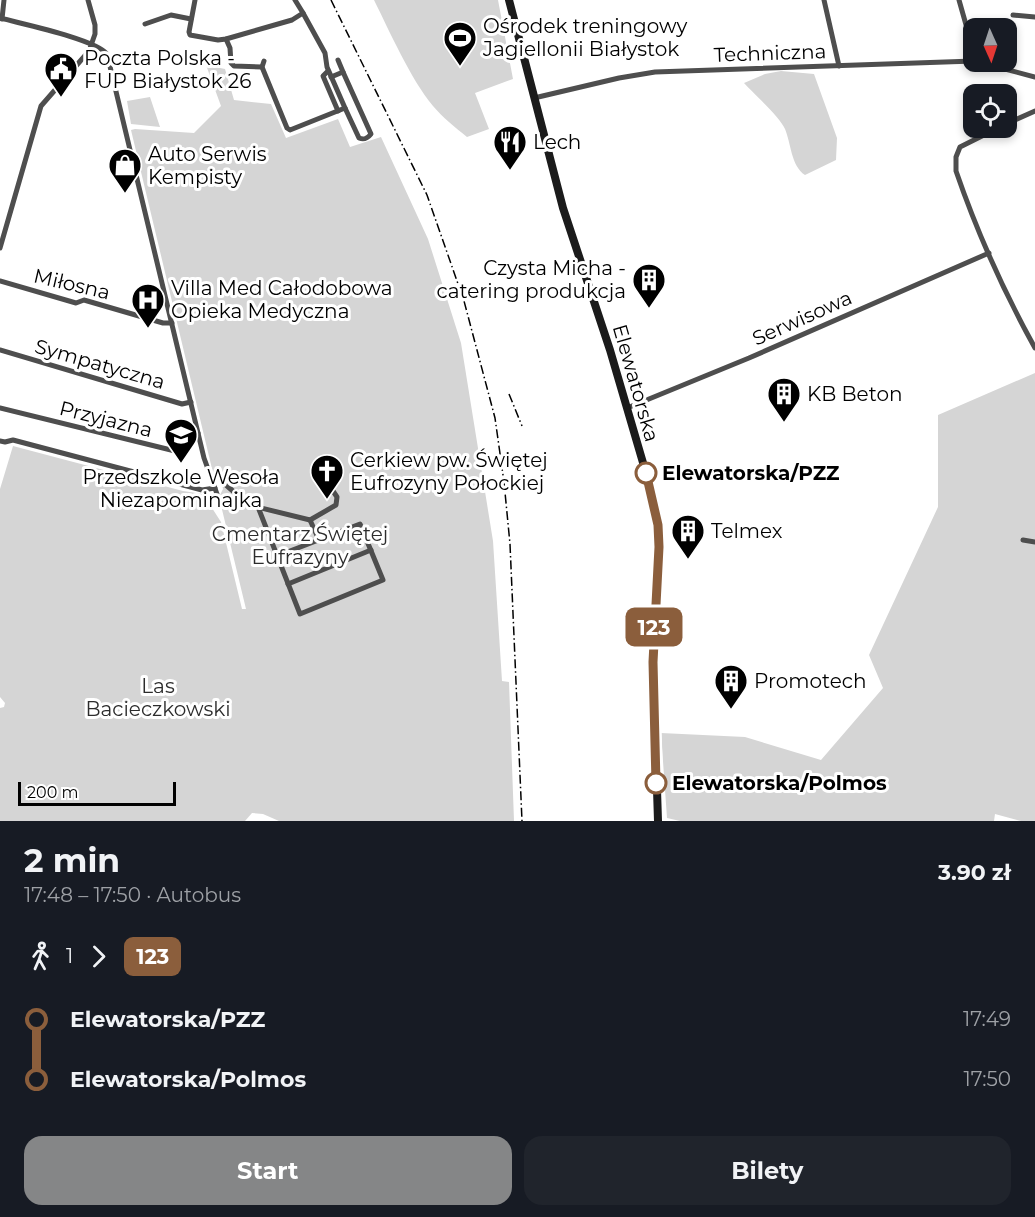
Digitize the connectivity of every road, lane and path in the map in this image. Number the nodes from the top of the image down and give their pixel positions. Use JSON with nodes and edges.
{"nodes":[{"id":1,"x":4,"y":0,"type":"edge"},
{"id":2,"x":88,"y":0,"type":"edge"},
{"id":3,"x":195,"y":0,"type":"edge"},
{"id":4,"x":295,"y":0,"type":"edge"},
{"id":5,"x":509,"y":0,"type":"edge"},
{"id":6,"x":824,"y":0,"type":"edge"},
{"id":7,"x":959,"y":0,"type":"edge"},
{"id":8,"x":303,"y":13,"type":"junction"},
{"id":9,"x":1013,"y":15,"type":"dead end"},
{"id":10,"x":1035,"y":17,"type":"edge"},
{"id":11,"x":1,"y":18,"type":"edge"},
{"id":12,"x":964,"y":18,"type":"edge"},
{"id":13,"x":191,"y":19,"type":"junction"},
{"id":14,"x":145,"y":24,"type":"dead end"},
{"id":15,"x":226,"y":39,"type":"junction"},
{"id":16,"x":92,"y":44,"type":"junction"},
{"id":17,"x":338,"y":60,"type":"dead end"},
{"id":18,"x":963,"y":61,"type":"edge"},
{"id":19,"x":839,"y":66,"type":"junction"},
{"id":20,"x":343,"y":72,"type":"junction"},
{"id":21,"x":1016,"y":72,"type":"edge"},
{"id":22,"x":330,"y":74,"type":"junction"},
{"id":23,"x":1035,"y":77,"type":"edge"},
{"id":24,"x":534,"y":98,"type":"junction"},
{"id":25,"x":342,"y":110,"type":"junction"},
{"id":26,"x":1035,"y":111,"type":"edge"},
{"id":27,"x":1017,"y":119,"type":"edge"},
{"id":28,"x":978,"y":138,"type":"edge"},
{"id":29,"x":0,"y":214,"type":"edge"},
{"id":30,"x":8,"y":215,"type":"junction"},
{"id":31,"x":0,"y":248,"type":"edge"},
{"id":32,"x":989,"y":253,"type":"junction"},
{"id":33,"x":0,"y":281,"type":"edge"},
{"id":34,"x":172,"y":322,"type":"junction"},
{"id":35,"x":1035,"y":348,"type":"edge"},
{"id":36,"x":0,"y":350,"type":"edge"},
{"id":37,"x":191,"y":402,"type":"junction"},
{"id":38,"x":0,"y":408,"type":"edge"},
{"id":39,"x":627,"y":408,"type":"junction"},
{"id":40,"x":198,"y":433,"type":"junction"},
{"id":41,"x":0,"y":441,"type":"edge"},
{"id":42,"x":226,"y":485,"type":"dead end"},
{"id":43,"x":331,"y":488,"type":"dead end"},
{"id":44,"x":258,"y":507,"type":"junction"},
{"id":45,"x":310,"y":520,"type":"junction"},
{"id":46,"x":318,"y":540,"type":"junction"},
{"id":47,"x":1023,"y":540,"type":"dead end"},
{"id":48,"x":1035,"y":542,"type":"edge"},
{"id":49,"x":371,"y":550,"type":"junction"},
{"id":50,"x":277,"y":556,"type":"junction"},
{"id":51,"x":288,"y":584,"type":"junction"},
{"id":52,"x":658,"y":821,"type":"edge"}],
"edges":[{"from":1,"to":11,"type":"street"},
{"from":2,"to":16,"type":"street"},
{"from":3,"to":13,"type":"street"},
{"from":4,"to":8,"type":"street"},
{"from":5,"to":24,"type":"street","name":"Elewatorska"},
{"from":6,"to":19,"type":"street"},
{"from":7,"to":12,"type":"street"},
{"from":8,"to":15,"type":"street"},
{"from":8,"to":22,"type":"street"},
{"from":9,"to":10,"type":"street"},
{"from":11,"to":16,"type":"street"},
{"from":13,"to":14,"type":"street"},
{"from":13,"to":15,"type":"street"},
{"from":15,"to":25,"type":"street"},
{"from":16,"to":30,"type":"street"},
{"from":16,"to":34,"type":"street"},
{"from":17,"to":20,"type":"street"},
{"from":18,"to":19,"type":"street","name":"Techniczna"},
{"from":19,"to":24,"type":"street","name":"Techniczna"},
{"from":20,"to":22,"type":"street"},
{"from":20,"to":25,"type":"street"},
{"from":21,"to":23,"type":"street"},
{"from":22,"to":25,"type":"street"},
{"from":24,"to":39,"type":"street","name":"Elewatorska"},
{"from":26,"to":27,"type":"street"},
{"from":28,"to":32,"type":"street"},
{"from":29,"to":30,"type":"street"},
{"from":30,"to":31,"type":"street"},
{"from":32,"to":35,"type":"street"},
{"from":32,"to":39,"type":"street","name":"Serwisowa"},
{"from":33,"to":34,"type":"street","name":"Miłosna"},
{"from":34,"to":37,"type":"street"},
{"from":36,"to":37,"type":"street","name":"Sympatyczna"},
{"from":37,"to":40,"type":"street"},
{"from":38,"to":40,"type":"street","name":"Przyjazna"},
{"from":39,"to":52,"type":"street","name":"Elewatorska"},
{"from":40,"to":41,"type":"street"},
{"from":42,"to":44,"type":"street"},
{"from":43,"to":45,"type":"street"},
{"from":44,"to":45,"type":"street"},
{"from":44,"to":50,"type":"street"},
{"from":45,"to":46,"type":"street"},
{"from":46,"to":49,"type":"street"},
{"from":46,"to":50,"type":"street"},
{"from":47,"to":48,"type":"street"},
{"from":49,"to":51,"type":"street"},
{"from":49,"to":51,"type":"street"},
{"from":50,"to":51,"type":"street"}]}
